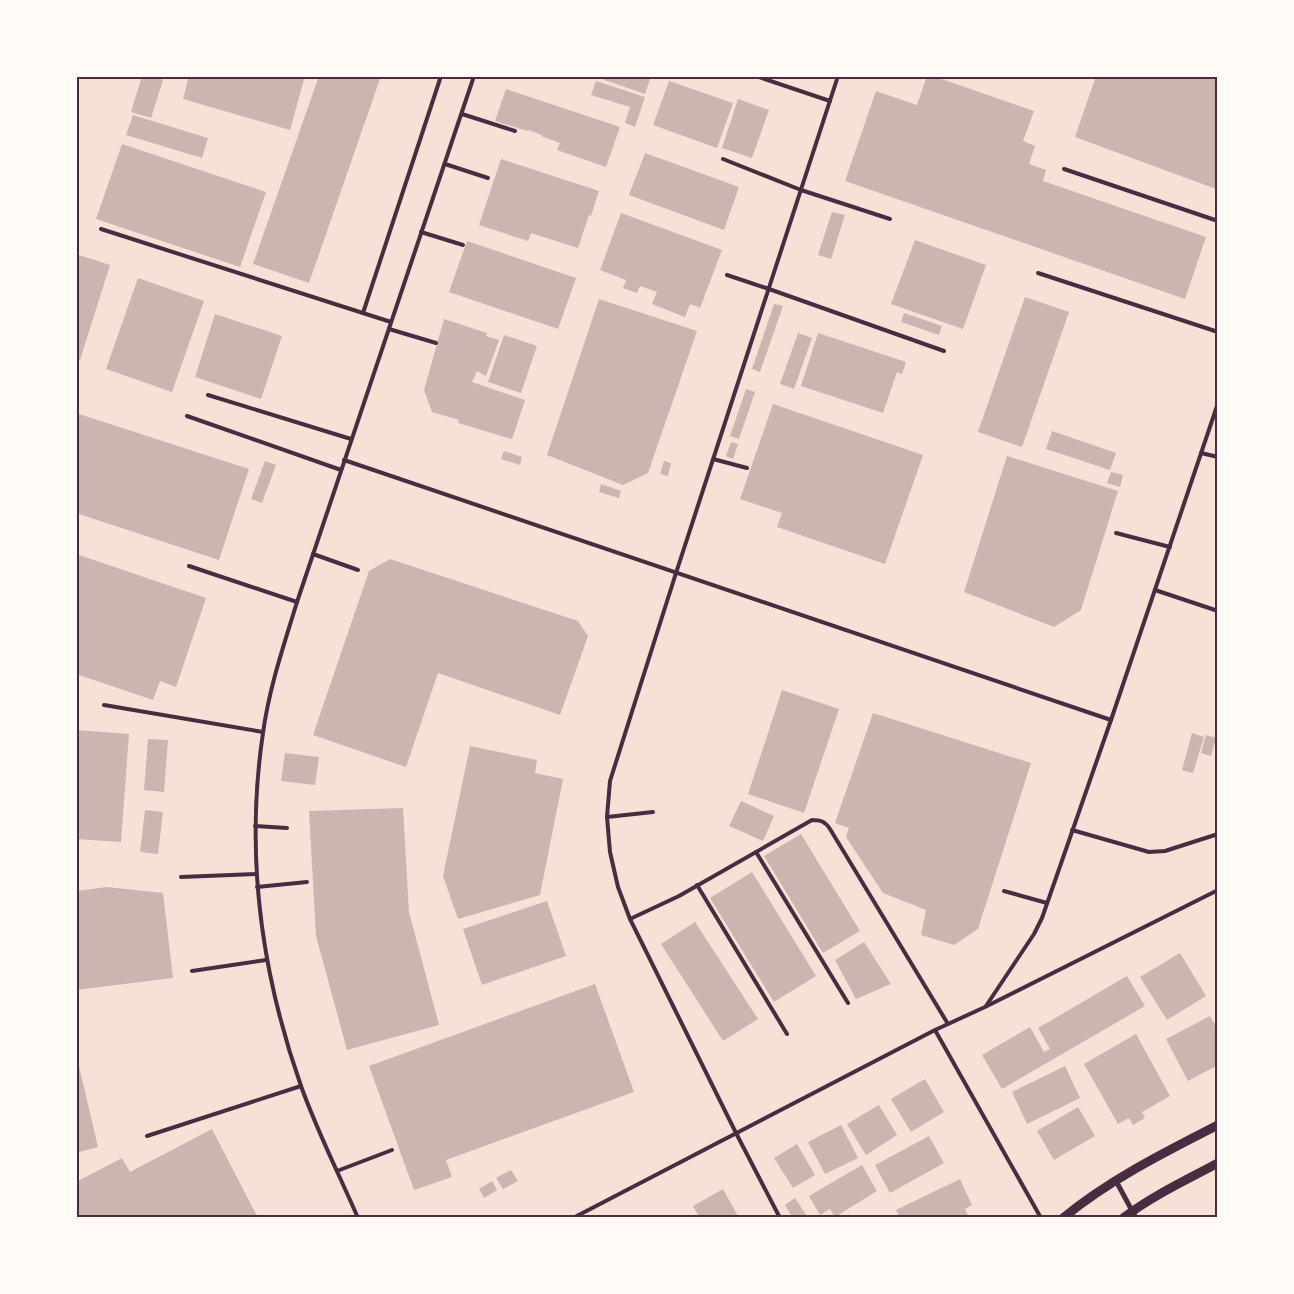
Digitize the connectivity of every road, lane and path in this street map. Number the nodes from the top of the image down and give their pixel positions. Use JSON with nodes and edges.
{"nodes":[{"id":1,"x":441,"y":76,"type":"edge"},
{"id":2,"x":474,"y":76,"type":"edge"},
{"id":3,"x":756,"y":76,"type":"edge"},
{"id":4,"x":838,"y":76,"type":"edge"},
{"id":5,"x":830,"y":101,"type":"junction"},
{"id":6,"x":462,"y":114,"type":"junction"},
{"id":7,"x":515,"y":131,"type":"dead end"},
{"id":8,"x":723,"y":159,"type":"dead end"},
{"id":9,"x":444,"y":164,"type":"junction"},
{"id":10,"x":1064,"y":168,"type":"dead end"},
{"id":11,"x":488,"y":178,"type":"dead end"},
{"id":12,"x":801,"y":190,"type":"junction"},
{"id":13,"x":890,"y":219,"type":"dead end"},
{"id":14,"x":1218,"y":221,"type":"edge"},
{"id":15,"x":101,"y":229,"type":"dead end"},
{"id":16,"x":421,"y":232,"type":"junction"},
{"id":17,"x":463,"y":244,"type":"dead end"},
{"id":18,"x":1038,"y":274,"type":"dead end"},
{"id":19,"x":727,"y":275,"type":"dead end"},
{"id":20,"x":769,"y":289,"type":"junction"},
{"id":21,"x":363,"y":313,"type":"junction"},
{"id":22,"x":391,"y":322,"type":"junction"},
{"id":23,"x":389,"y":330,"type":"junction"},
{"id":24,"x":1218,"y":332,"type":"edge"},
{"id":25,"x":436,"y":343,"type":"dead end"},
{"id":26,"x":944,"y":350,"type":"dead end"},
{"id":27,"x":208,"y":395,"type":"dead end"},
{"id":28,"x":1218,"y":403,"type":"edge"},
{"id":29,"x":1216,"y":411,"type":"edge"},
{"id":30,"x":186,"y":416,"type":"dead end"},
{"id":31,"x":352,"y":439,"type":"junction"},
{"id":32,"x":1201,"y":453,"type":"junction"},
{"id":33,"x":1218,"y":457,"type":"edge"},
{"id":34,"x":713,"y":459,"type":"junction"},
{"id":35,"x":344,"y":460,"type":"junction"},
{"id":36,"x":747,"y":468,"type":"dead end"},
{"id":37,"x":341,"y":470,"type":"junction"},
{"id":38,"x":1116,"y":533,"type":"dead end"},
{"id":39,"x":1170,"y":547,"type":"junction"},
{"id":40,"x":313,"y":554,"type":"junction"},
{"id":41,"x":189,"y":566,"type":"dead end"},
{"id":42,"x":358,"y":570,"type":"dead end"},
{"id":43,"x":676,"y":573,"type":"junction"},
{"id":44,"x":1155,"y":590,"type":"junction"},
{"id":45,"x":297,"y":602,"type":"junction"},
{"id":46,"x":1218,"y":611,"type":"edge"},
{"id":47,"x":104,"y":705,"type":"dead end"},
{"id":48,"x":1111,"y":720,"type":"junction"},
{"id":49,"x":263,"y":732,"type":"junction"},
{"id":50,"x":653,"y":812,"type":"dead end"},
{"id":51,"x":607,"y":817,"type":"junction"},
{"id":52,"x":255,"y":826,"type":"junction"},
{"id":53,"x":287,"y":828,"type":"dead end"},
{"id":54,"x":1072,"y":830,"type":"junction"},
{"id":55,"x":1218,"y":834,"type":"edge"},
{"id":56,"x":756,"y":852,"type":"junction"},
{"id":57,"x":256,"y":874,"type":"junction"},
{"id":58,"x":181,"y":877,"type":"dead end"},
{"id":59,"x":307,"y":882,"type":"dead end"},
{"id":60,"x":697,"y":885,"type":"junction"},
{"id":61,"x":257,"y":887,"type":"junction"},
{"id":62,"x":1218,"y":890,"type":"edge"},
{"id":63,"x":1004,"y":891,"type":"dead end"},
{"id":64,"x":1047,"y":903,"type":"junction"},
{"id":65,"x":630,"y":920,"type":"junction"},
{"id":66,"x":266,"y":960,"type":"junction"},
{"id":67,"x":192,"y":971,"type":"dead end"},
{"id":68,"x":848,"y":1003,"type":"dead end"},
{"id":69,"x":985,"y":1007,"type":"junction"},
{"id":70,"x":948,"y":1024,"type":"junction"},
{"id":71,"x":935,"y":1030,"type":"junction"},
{"id":72,"x":787,"y":1034,"type":"dead end"},
{"id":73,"x":301,"y":1086,"type":"junction"},
{"id":74,"x":1218,"y":1125,"type":"edge"},
{"id":75,"x":736,"y":1133,"type":"junction"},
{"id":76,"x":147,"y":1136,"type":"dead end"},
{"id":77,"x":392,"y":1150,"type":"dead end"},
{"id":78,"x":1218,"y":1163,"type":"edge"},
{"id":79,"x":337,"y":1171,"type":"junction"},
{"id":80,"x":1116,"y":1181,"type":"junction"},
{"id":81,"x":1134,"y":1214,"type":"edge"},
{"id":82,"x":358,"y":1218,"type":"edge"},
{"id":83,"x":573,"y":1218,"type":"edge"},
{"id":84,"x":780,"y":1218,"type":"edge"},
{"id":85,"x":1041,"y":1218,"type":"edge"},
{"id":86,"x":1063,"y":1218,"type":"edge"},
{"id":87,"x":1123,"y":1218,"type":"edge"}],
"edges":[{"from":1,"to":21,"type":"lane"},
{"from":2,"to":6,"type":"lane"},
{"from":3,"to":5,"type":"lane"},
{"from":4,"to":5,"type":"lane"},
{"from":5,"to":12,"type":"lane"},
{"from":6,"to":7,"type":"lane"},
{"from":6,"to":9,"type":"lane"},
{"from":8,"to":12,"type":"lane"},
{"from":9,"to":11,"type":"lane"},
{"from":9,"to":16,"type":"lane"},
{"from":10,"to":14,"type":"lane"},
{"from":12,"to":13,"type":"lane"},
{"from":12,"to":20,"type":"lane"},
{"from":15,"to":21,"type":"lane"},
{"from":16,"to":17,"type":"lane"},
{"from":16,"to":22,"type":"lane"},
{"from":18,"to":24,"type":"lane"},
{"from":19,"to":20,"type":"lane"},
{"from":20,"to":26,"type":"lane"},
{"from":20,"to":34,"type":"lane"},
{"from":21,"to":22,"type":"lane"},
{"from":22,"to":23,"type":"lane"},
{"from":23,"to":25,"type":"lane"},
{"from":23,"to":31,"type":"lane"},
{"from":27,"to":31,"type":"lane"},
{"from":28,"to":29,"type":"lane"},
{"from":29,"to":32,"type":"lane"},
{"from":30,"to":37,"type":"lane"},
{"from":31,"to":35,"type":"lane"},
{"from":32,"to":33,"type":"lane"},
{"from":32,"to":39,"type":"lane"},
{"from":34,"to":36,"type":"lane"},
{"from":34,"to":43,"type":"lane"},
{"from":35,"to":37,"type":"lane"},
{"from":35,"to":43,"type":"lane"},
{"from":37,"to":40,"type":"lane"},
{"from":38,"to":39,"type":"lane"},
{"from":39,"to":44,"type":"lane"},
{"from":40,"to":42,"type":"lane"},
{"from":40,"to":45,"type":"lane"},
{"from":41,"to":45,"type":"lane"},
{"from":43,"to":48,"type":"lane"},
{"from":43,"to":51,"type":"lane"},
{"from":44,"to":46,"type":"lane"},
{"from":44,"to":48,"type":"lane"},
{"from":45,"to":49,"type":"lane"},
{"from":47,"to":49,"type":"lane"},
{"from":48,"to":54,"type":"lane"},
{"from":49,"to":52,"type":"lane"},
{"from":50,"to":51,"type":"lane"},
{"from":51,"to":65,"type":"lane"},
{"from":52,"to":53,"type":"lane"},
{"from":52,"to":57,"type":"lane"},
{"from":54,"to":55,"type":"lane"},
{"from":54,"to":64,"type":"lane"},
{"from":56,"to":60,"type":"lane"},
{"from":56,"to":68,"type":"lane"},
{"from":56,"to":70,"type":"lane"},
{"from":57,"to":58,"type":"lane"},
{"from":57,"to":61,"type":"lane"},
{"from":59,"to":61,"type":"lane"},
{"from":60,"to":65,"type":"lane"},
{"from":60,"to":72,"type":"lane"},
{"from":61,"to":66,"type":"lane"},
{"from":62,"to":69,"type":"lane"},
{"from":63,"to":64,"type":"lane"},
{"from":64,"to":69,"type":"lane"},
{"from":65,"to":75,"type":"lane"},
{"from":66,"to":67,"type":"lane"},
{"from":66,"to":73,"type":"lane"},
{"from":69,"to":70,"type":"lane"},
{"from":70,"to":71,"type":"lane"},
{"from":71,"to":75,"type":"lane"},
{"from":71,"to":85,"type":"lane"},
{"from":73,"to":76,"type":"lane"},
{"from":73,"to":79,"type":"lane"},
{"from":74,"to":80,"type":"street"},
{"from":75,"to":83,"type":"lane"},
{"from":75,"to":84,"type":"lane"},
{"from":77,"to":79,"type":"lane"},
{"from":78,"to":81,"type":"street"},
{"from":79,"to":82,"type":"lane"},
{"from":80,"to":81,"type":"street"},
{"from":80,"to":86,"type":"street"},
{"from":81,"to":87,"type":"street"}]}
